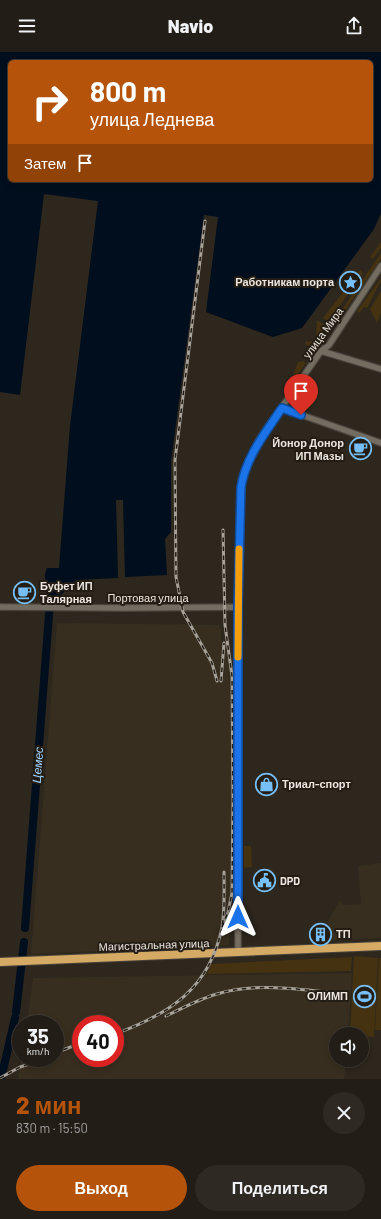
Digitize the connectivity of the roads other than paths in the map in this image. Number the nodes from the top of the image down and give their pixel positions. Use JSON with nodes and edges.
{"nodes":[{"id":1,"x":381,"y":266,"type":"edge"},
{"id":2,"x":322,"y":352,"type":"junction"},
{"id":3,"x":381,"y":369,"type":"edge"},
{"id":4,"x":282,"y":408,"type":"junction"},
{"id":5,"x":381,"y":443,"type":"edge"},
{"id":6,"x":0,"y":606,"type":"edge"},
{"id":7,"x":238,"y":607,"type":"junction"},
{"id":8,"x":381,"y":946,"type":"edge"},
{"id":9,"x":238,"y":952,"type":"junction"},
{"id":10,"x":0,"y":962,"type":"edge"}],
"edges":[{"from":1,"to":2,"type":"street","name":"улица Мира"},
{"from":2,"to":3,"type":"street"},
{"from":2,"to":4,"type":"street","name":"улица Мира"},
{"from":4,"to":5,"type":"street"},
{"from":4,"to":7,"type":"street","name":"улица Мира"},
{"from":6,"to":7,"type":"street","name":"Портовая улица"},
{"from":7,"to":9,"type":"street","name":"улица Мира"},
{"from":8,"to":9,"type":"highway","name":"Магистральная улица"},
{"from":9,"to":10,"type":"highway","name":"Магистральная улица"}]}
